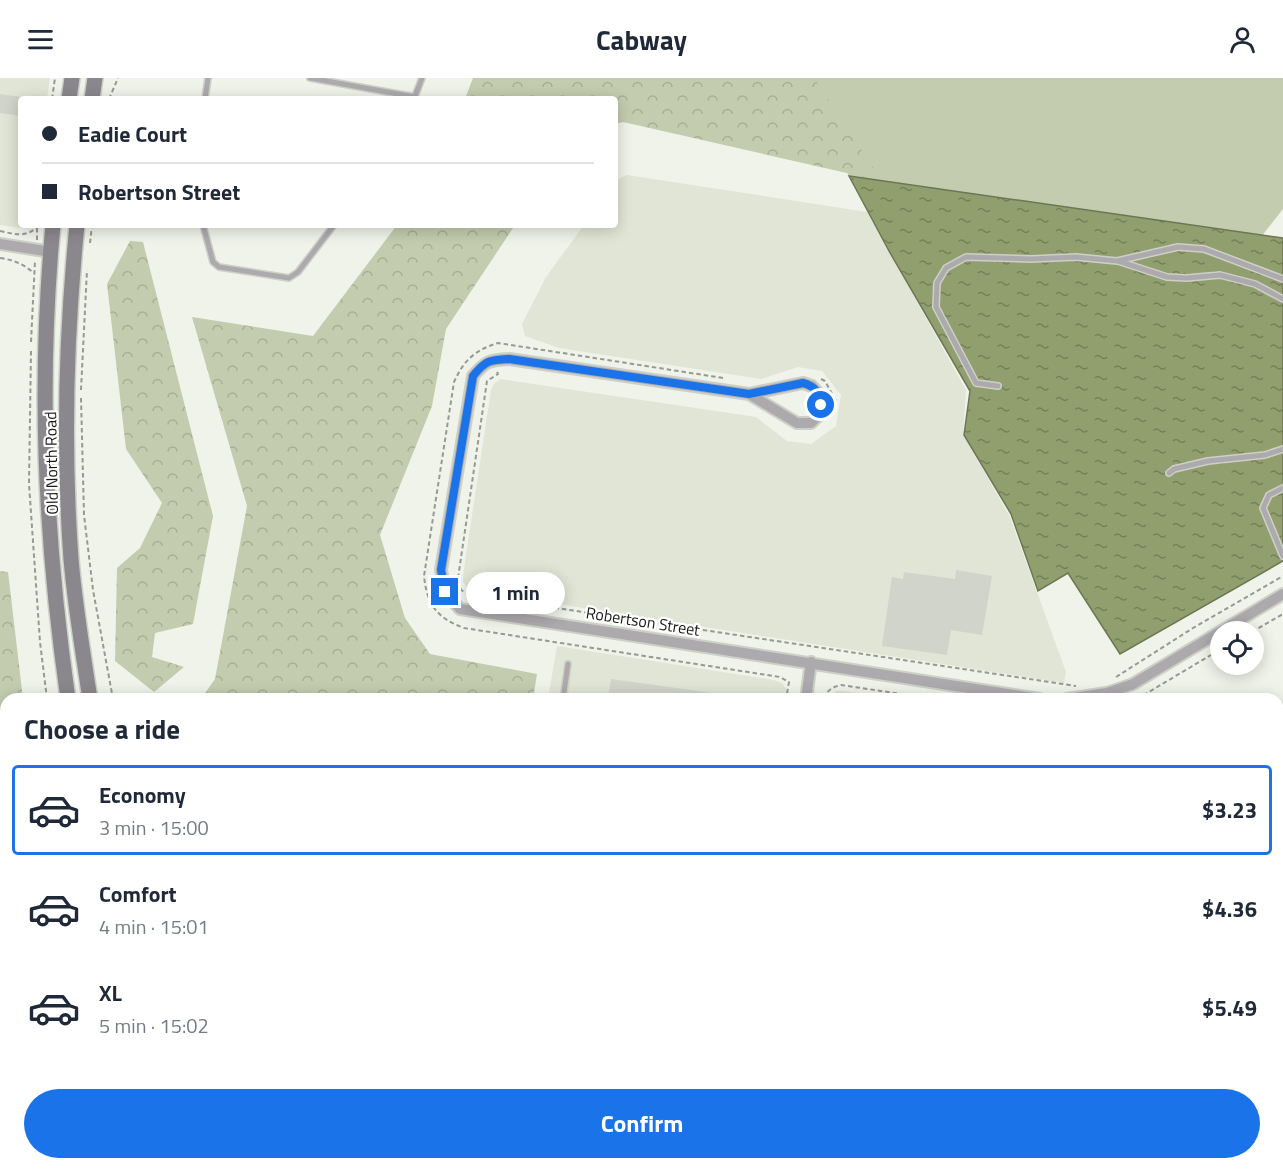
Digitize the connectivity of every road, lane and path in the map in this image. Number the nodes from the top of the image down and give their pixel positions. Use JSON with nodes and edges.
{"nodes":[{"id":1,"x":55,"y":78,"type":"edge"},
{"id":2,"x":72,"y":78,"type":"edge"},
{"id":3,"x":95,"y":78,"type":"edge"},
{"id":4,"x":118,"y":78,"type":"edge"},
{"id":5,"x":208,"y":78,"type":"edge"},
{"id":6,"x":310,"y":78,"type":"edge"},
{"id":7,"x":422,"y":78,"type":"edge"},
{"id":8,"x":52,"y":96,"type":"edge"},
{"id":9,"x":69,"y":96,"type":"edge"},
{"id":10,"x":92,"y":96,"type":"edge"},
{"id":11,"x":110,"y":96,"type":"edge"},
{"id":12,"x":205,"y":96,"type":"edge"},
{"id":13,"x":404,"y":96,"type":"edge"},
{"id":14,"x":415,"y":96,"type":"edge"},
{"id":15,"x":36,"y":228,"type":"edge"},
{"id":16,"x":53,"y":228,"type":"edge"},
{"id":17,"x":76,"y":228,"type":"edge"},
{"id":18,"x":92,"y":228,"type":"edge"},
{"id":19,"x":204,"y":228,"type":"edge"},
{"id":20,"x":332,"y":228,"type":"edge"},
{"id":21,"x":0,"y":231,"type":"edge"},
{"id":22,"x":0,"y":244,"type":"edge"},
{"id":23,"x":90,"y":244,"type":"dead end"},
{"id":24,"x":51,"y":252,"type":"junction"},
{"id":25,"x":0,"y":258,"type":"edge"},
{"id":26,"x":1117,"y":261,"type":"junction"},
{"id":27,"x":88,"y":262,"type":"dead end"},
{"id":28,"x":34,"y":273,"type":"dead end"},
{"id":29,"x":1283,"y":279,"type":"edge"},
{"id":30,"x":1283,"y":299,"type":"edge"},
{"id":31,"x":489,"y":346,"type":"junction"},
{"id":32,"x":489,"y":350,"type":"dead end"},
{"id":33,"x":496,"y":371,"type":"dead end"},
{"id":34,"x":817,"y":377,"type":"dead end"},
{"id":35,"x":722,"y":378,"type":"dead end"},
{"id":36,"x":998,"y":386,"type":"dead end"},
{"id":37,"x":749,"y":394,"type":"junction"},
{"id":38,"x":836,"y":401,"type":"dead end"},
{"id":39,"x":1283,"y":449,"type":"edge"},
{"id":40,"x":1169,"y":472,"type":"dead end"},
{"id":41,"x":1283,"y":488,"type":"edge"},
{"id":42,"x":1283,"y":556,"type":"edge"},
{"id":43,"x":1283,"y":576,"type":"edge"},
{"id":44,"x":1283,"y":594,"type":"edge"},
{"id":45,"x":1283,"y":614,"type":"edge"},
{"id":46,"x":1264,"y":625,"type":"edge"},
{"id":47,"x":1210,"y":655,"type":"edge"},
{"id":48,"x":812,"y":662,"type":"junction"},
{"id":49,"x":568,"y":664,"type":"dead end"},
{"id":50,"x":1115,"y":678,"type":"dead end"},
{"id":51,"x":1080,"y":686,"type":"dead end"},
{"id":52,"x":788,"y":688,"type":"junction"},
{"id":53,"x":795,"y":689,"type":"dead end"},
{"id":54,"x":67,"y":693,"type":"edge"},
{"id":55,"x":89,"y":693,"type":"edge"},
{"id":56,"x":112,"y":693,"type":"edge"},
{"id":57,"x":564,"y":693,"type":"edge"},
{"id":58,"x":787,"y":693,"type":"edge"},
{"id":59,"x":807,"y":693,"type":"edge"},
{"id":60,"x":822,"y":693,"type":"dead end"},
{"id":61,"x":826,"y":693,"type":"joint"},
{"id":62,"x":895,"y":693,"type":"edge"},
{"id":63,"x":1003,"y":693,"type":"edge"},
{"id":64,"x":1107,"y":693,"type":"edge"},
{"id":65,"x":1147,"y":693,"type":"edge"}],
"edges":[{"from":1,"to":8,"type":"path"},
{"from":2,"to":9,"type":"main road"},
{"from":3,"to":10,"type":"main road"},
{"from":4,"to":11,"type":"path"},
{"from":5,"to":12,"type":"lane"},
{"from":6,"to":13,"type":"lane"},
{"from":7,"to":14,"type":"lane"},
{"from":15,"to":21,"type":"path"},
{"from":16,"to":24,"type":"main road","name":"Old North Road"},
{"from":17,"to":55,"type":"main road","name":"Old North Road"},
{"from":18,"to":23,"type":"path"},
{"from":19,"to":20,"type":"lane"},
{"from":22,"to":24,"type":"street"},
{"from":24,"to":54,"type":"main road","name":"Old North Road"},
{"from":25,"to":28,"type":"path"},
{"from":26,"to":29,"type":"lane"},
{"from":26,"to":30,"type":"lane"},
{"from":26,"to":36,"type":"lane"},
{"from":27,"to":56,"type":"path"},
{"from":31,"to":32,"type":"path"},
{"from":31,"to":35,"type":"path"},
{"from":31,"to":52,"type":"path"},
{"from":33,"to":51,"type":"path"},
{"from":34,"to":38,"type":"path"},
{"from":37,"to":37,"type":"street"},
{"from":37,"to":48,"type":"street","name":"Robertson Street"},
{"from":39,"to":40,"type":"lane"},
{"from":41,"to":42,"type":"lane"},
{"from":43,"to":50,"type":"path"},
{"from":44,"to":64,"type":"street"},
{"from":45,"to":46,"type":"path"},
{"from":47,"to":65,"type":"path"},
{"from":48,"to":59,"type":"street"},
{"from":48,"to":63,"type":"street","name":"Robertson Street"},
{"from":49,"to":57,"type":"lane"},
{"from":52,"to":53,"type":"path"},
{"from":52,"to":58,"type":"path"},
{"from":60,"to":61,"type":"path"},
{"from":61,"to":62,"type":"path"}]}
